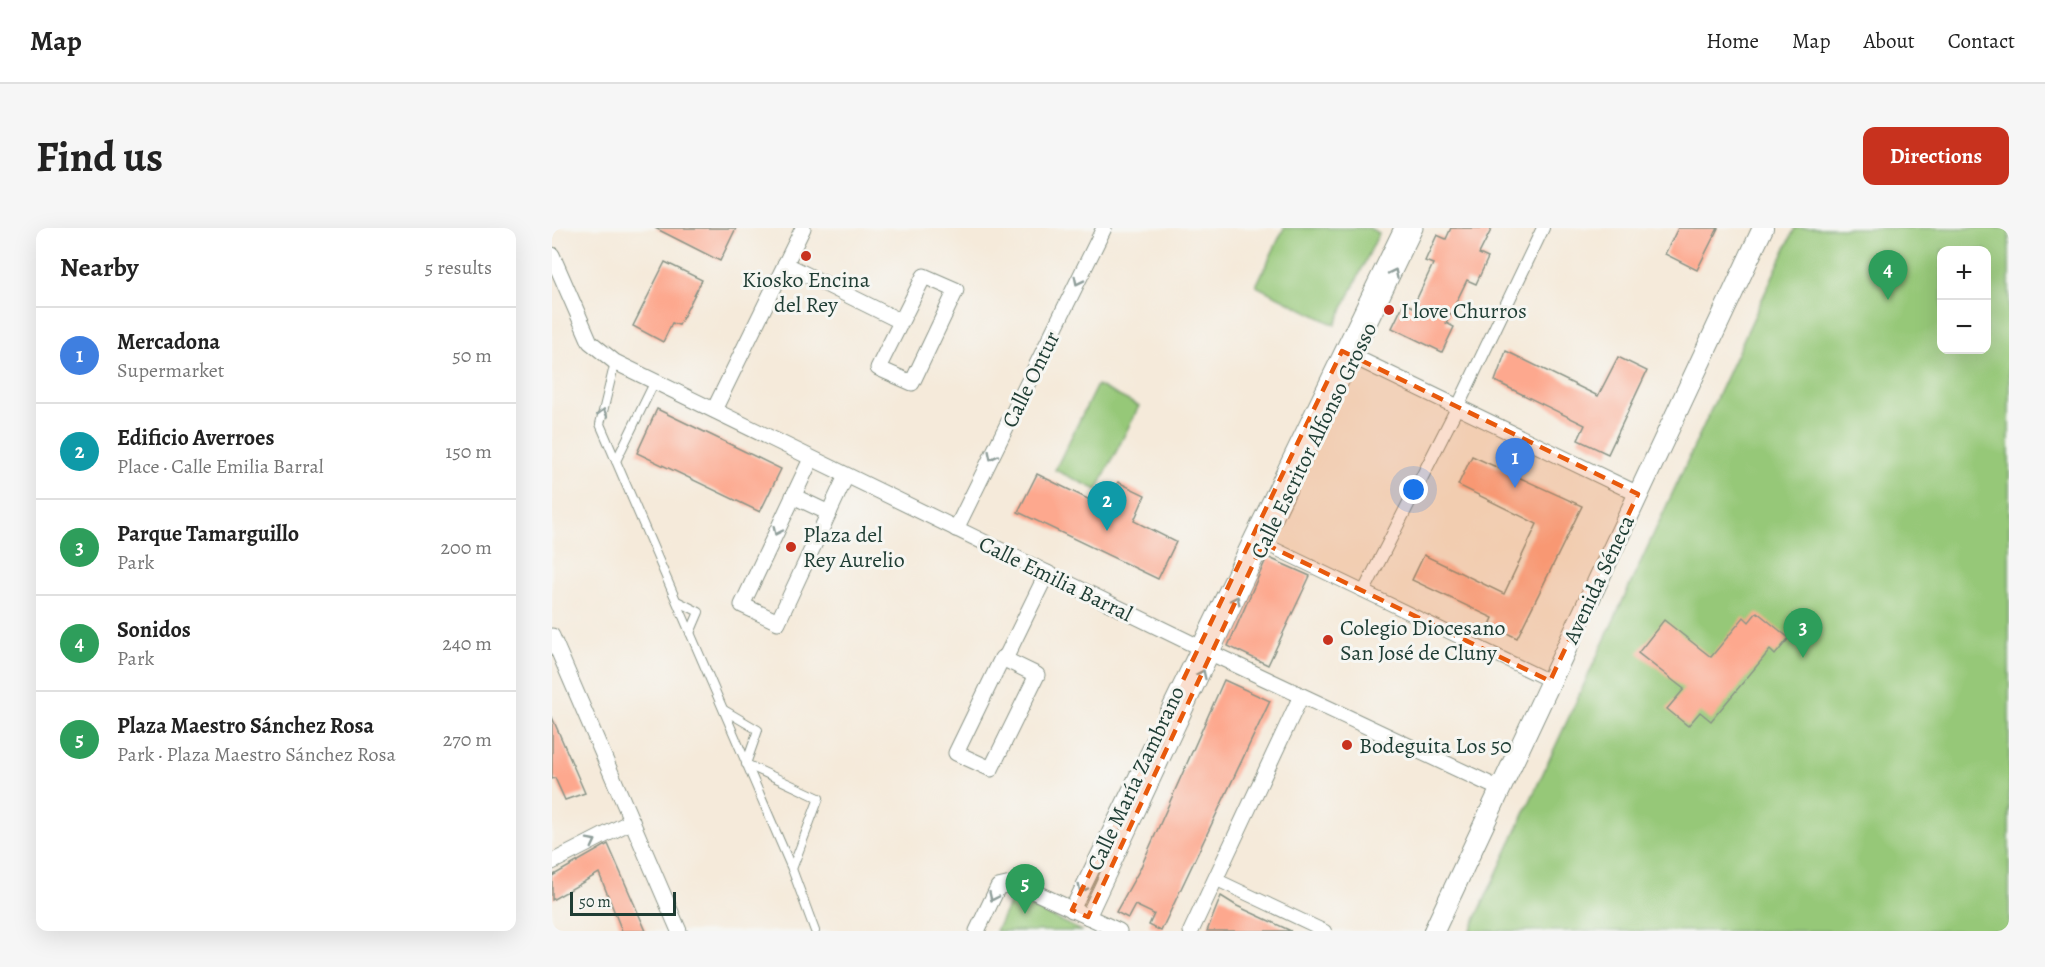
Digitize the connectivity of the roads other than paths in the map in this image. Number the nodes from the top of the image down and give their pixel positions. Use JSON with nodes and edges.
{"nodes":[{"id":1,"x":803,"y":228,"type":"edge"},
{"id":2,"x":1104,"y":228,"type":"edge"},
{"id":3,"x":1402,"y":228,"type":"edge"},
{"id":4,"x":1415,"y":228,"type":"edge"},
{"id":5,"x":1543,"y":228,"type":"edge"},
{"id":6,"x":1763,"y":228,"type":"edge"},
{"id":7,"x":552,"y":255,"type":"edge"},
{"id":8,"x":785,"y":264,"type":"junction"},
{"id":9,"x":900,"y":321,"type":"junction"},
{"id":10,"x":1348,"y":353,"type":"junction"},
{"id":11,"x":615,"y":362,"type":"junction"},
{"id":12,"x":655,"y":381,"type":"junction"},
{"id":13,"x":1458,"y":406,"type":"junction"},
{"id":14,"x":714,"y":410,"type":"junction"},
{"id":15,"x":811,"y":459,"type":"junction"},
{"id":16,"x":616,"y":461,"type":"junction"},
{"id":17,"x":846,"y":476,"type":"junction"},
{"id":18,"x":1638,"y":494,"type":"junction"},
{"id":19,"x":794,"y":496,"type":"junction"},
{"id":20,"x":829,"y":513,"type":"junction"},
{"id":21,"x":956,"y":529,"type":"junction"},
{"id":22,"x":1263,"y":543,"type":"junction"},
{"id":23,"x":1047,"y":573,"type":"junction"},
{"id":24,"x":1364,"y":591,"type":"junction"},
{"id":25,"x":676,"y":601,"type":"junction"},
{"id":26,"x":690,"y":633,"type":"junction"},
{"id":27,"x":552,"y":636,"type":"edge"},
{"id":28,"x":1204,"y":650,"type":"junction"},
{"id":29,"x":1005,"y":659,"type":"junction"},
{"id":30,"x":1550,"y":681,"type":"junction"},
{"id":31,"x":1301,"y":696,"type":"junction"},
{"id":32,"x":723,"y":710,"type":"junction"},
{"id":33,"x":746,"y":764,"type":"junction"},
{"id":34,"x":1500,"y":789,"type":"junction"},
{"id":35,"x":632,"y":821,"type":"junction"},
{"id":36,"x":552,"y":862,"type":"edge"},
{"id":37,"x":792,"y":869,"type":"junction"},
{"id":38,"x":1215,"y":879,"type":"junction"},
{"id":39,"x":1072,"y":910,"type":"junction"},
{"id":40,"x":1088,"y":917,"type":"junction"},
{"id":41,"x":679,"y":931,"type":"edge"},
{"id":42,"x":815,"y":931,"type":"edge"},
{"id":43,"x":977,"y":931,"type":"edge"},
{"id":44,"x":1119,"y":931,"type":"edge"},
{"id":45,"x":1191,"y":931,"type":"edge"},
{"id":46,"x":1326,"y":931,"type":"edge"},
{"id":47,"x":1434,"y":931,"type":"edge"}],
"edges":[{"from":1,"to":8,"type":"street"},
{"from":2,"to":21,"type":"street","name":"Calle Ontur","one_way":true},
{"from":3,"to":10,"type":"street","name":"Calle Escritor Alfonso Grosso"},
{"from":10,"to":4,"type":"street","name":"Calle Escritor Alfonso Grosso","one_way":true},
{"from":5,"to":13,"type":"street"},
{"from":6,"to":18,"type":"street","name":"Avenida Séneca"},
{"from":7,"to":11,"type":"street","name":"Calle Emilia Barral"},
{"from":8,"to":9,"type":"street"},
{"from":8,"to":14,"type":"street"},
{"from":9,"to":9,"type":"street"},
{"from":10,"to":13,"type":"street"},
{"from":10,"to":22,"type":"street","name":"Calle Escritor Alfonso Grosso"},
{"from":10,"to":28,"type":"street","name":"Calle Escritor Alfonso Grosso"},
{"from":11,"to":12,"type":"street","name":"Calle Emilia Barral"},
{"from":16,"to":11,"type":"lane","one_way":true},
{"from":12,"to":14,"type":"street","name":"Calle Emilia Barral"},
{"from":12,"to":16,"type":"lane"},
{"from":13,"to":18,"type":"street"},
{"from":13,"to":24,"type":"street"},
{"from":14,"to":15,"type":"street","name":"Calle Emilia Barral"},
{"from":15,"to":17,"type":"street","name":"Calle Emilia Barral"},
{"from":15,"to":19,"type":"street"},
{"from":16,"to":25,"type":"lane"},
{"from":17,"to":20,"type":"street"},
{"from":17,"to":21,"type":"street","name":"Calle Emilia Barral"},
{"from":18,"to":30,"type":"street","name":"Avenida Séneca"},
{"from":19,"to":20,"type":"street"},
{"from":19,"to":20,"type":"street","one_way":true},
{"from":21,"to":23,"type":"street","name":"Calle Emilia Barral"},
{"from":22,"to":24,"type":"street"},
{"from":28,"to":22,"type":"street","name":"Calle Escritor Alfonso Grosso","one_way":true},
{"from":23,"to":28,"type":"street","name":"Calle Emilia Barral"},
{"from":23,"to":29,"type":"street"},
{"from":24,"to":30,"type":"street"},
{"from":25,"to":26,"type":"lane"},
{"from":25,"to":26,"type":"lane"},
{"from":26,"to":32,"type":"lane"},
{"from":27,"to":35,"type":"street"},
{"from":28,"to":31,"type":"street","name":"Calle Emilia Barral"},
{"from":28,"to":39,"type":"street","name":"Calle María Zambrano","one_way":true},
{"from":40,"to":28,"type":"street","name":"Calle María Zambrano","one_way":true},
{"from":29,"to":29,"type":"street"},
{"from":30,"to":34,"type":"street","name":"Avenida Séneca"},
{"from":31,"to":34,"type":"street","name":"Calle Emilia Barral"},
{"from":31,"to":38,"type":"street"},
{"from":32,"to":33,"type":"lane"},
{"from":32,"to":33,"type":"lane"},
{"from":33,"to":37,"type":"lane"},
{"from":33,"to":37,"type":"lane"},
{"from":34,"to":47,"type":"street","name":"Avenida Séneca"},
{"from":36,"to":35,"type":"street","one_way":true},
{"from":35,"to":41,"type":"street"},
{"from":37,"to":42,"type":"lane"},
{"from":38,"to":45,"type":"street"},
{"from":38,"to":46,"type":"street"},
{"from":39,"to":40,"type":"street"},
{"from":39,"to":43,"type":"street","one_way":true},
{"from":40,"to":44,"type":"street"}]}
